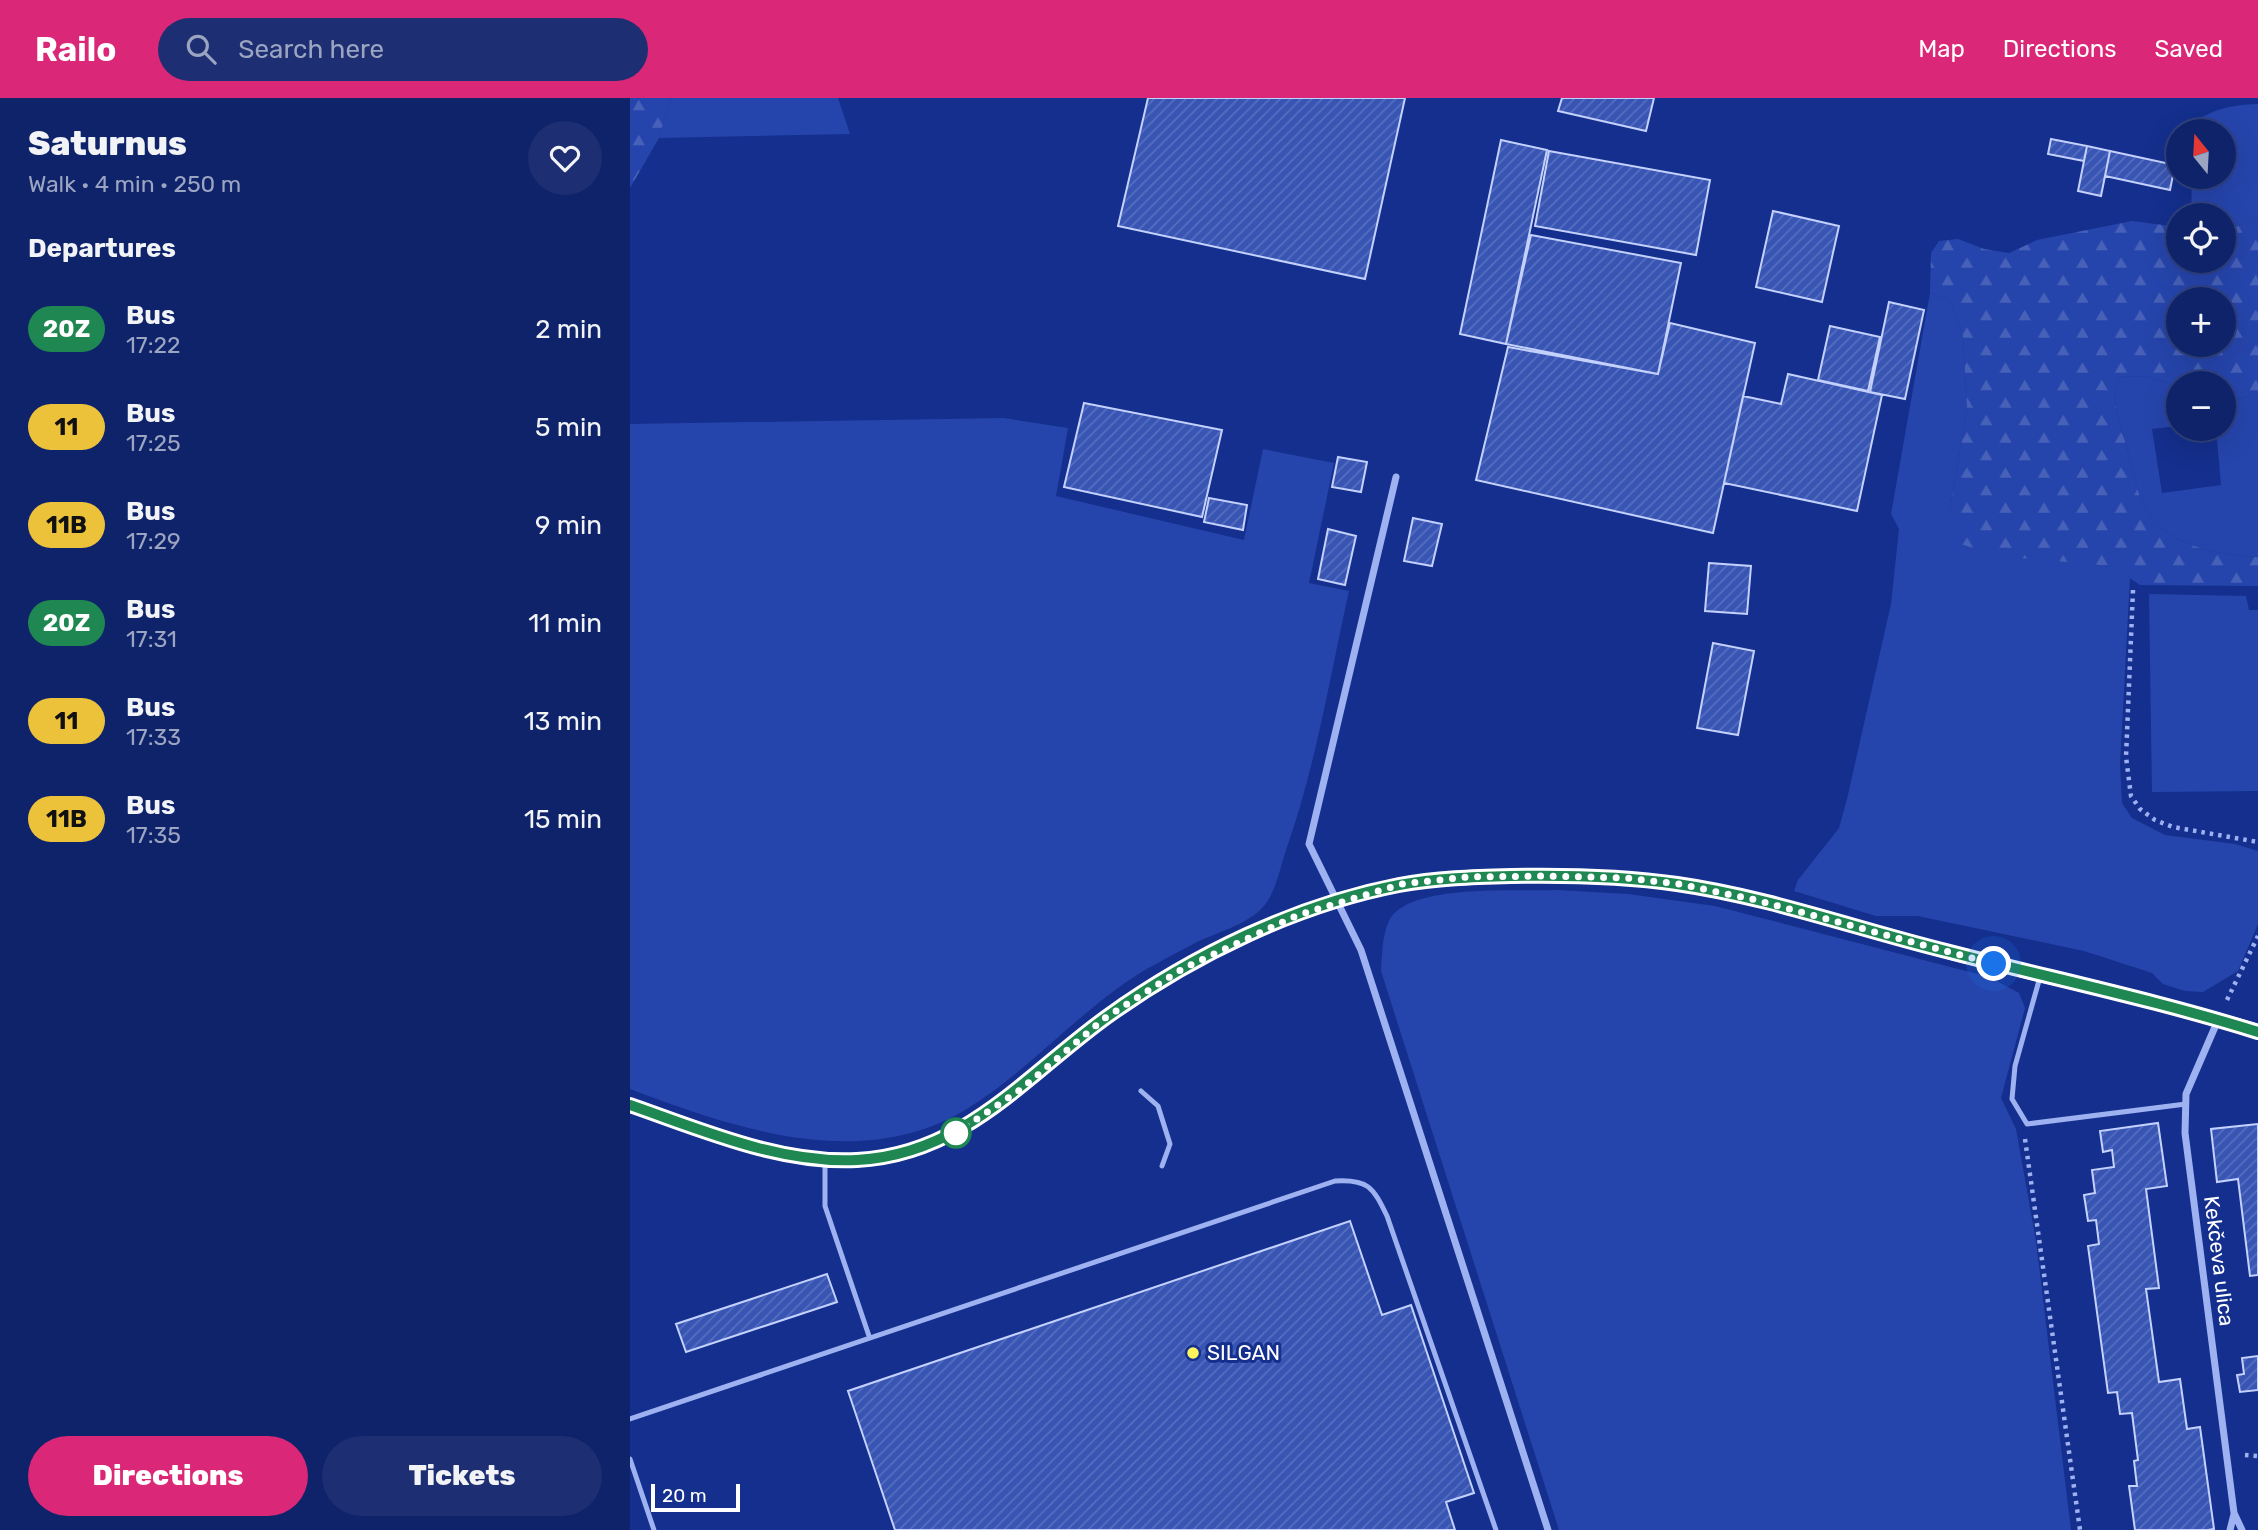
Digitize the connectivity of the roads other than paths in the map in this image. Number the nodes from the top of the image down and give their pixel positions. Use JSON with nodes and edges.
{"nodes":[{"id":1,"x":1396,"y":477,"type":"dead end"},
{"id":2,"x":1336,"y":902,"type":"junction"},
{"id":3,"x":2040,"y":976,"type":"junction"},
{"id":4,"x":2218,"y":1019,"type":"junction"},
{"id":5,"x":2258,"y":1031,"type":"edge"},
{"id":6,"x":1141,"y":1091,"type":"dead end"},
{"id":7,"x":2186,"y":1104,"type":"junction"},
{"id":8,"x":630,"y":1105,"type":"edge"},
{"id":9,"x":825,"y":1160,"type":"junction"},
{"id":10,"x":1162,"y":1166,"type":"dead end"},
{"id":11,"x":869,"y":1336,"type":"junction"},
{"id":12,"x":630,"y":1419,"type":"edge"},
{"id":13,"x":630,"y":1459,"type":"edge"},
{"id":14,"x":2234,"y":1513,"type":"junction"},
{"id":15,"x":654,"y":1530,"type":"edge"},
{"id":16,"x":1496,"y":1530,"type":"edge"},
{"id":17,"x":1548,"y":1530,"type":"edge"},
{"id":18,"x":2230,"y":1530,"type":"edge"},
{"id":19,"x":2242,"y":1530,"type":"edge"}],
"edges":[{"from":1,"to":2,"type":"street"},
{"from":2,"to":3,"type":"street"},
{"from":2,"to":9,"type":"street"},
{"from":2,"to":17,"type":"street"},
{"from":3,"to":4,"type":"street"},
{"from":3,"to":7,"type":"lane"},
{"from":4,"to":5,"type":"street"},
{"from":4,"to":7,"type":"street","name":"Kekčeva ulica"},
{"from":6,"to":10,"type":"lane"},
{"from":7,"to":14,"type":"street","name":"Kekčeva ulica"},
{"from":8,"to":9,"type":"street"},
{"from":9,"to":11,"type":"lane"},
{"from":11,"to":12,"type":"lane"},
{"from":11,"to":16,"type":"lane"},
{"from":13,"to":15,"type":"lane"},
{"from":14,"to":18,"type":"street","name":"Kekčeva ulica"},
{"from":14,"to":19,"type":"street","name":"Kekčeva ulica"}]}
